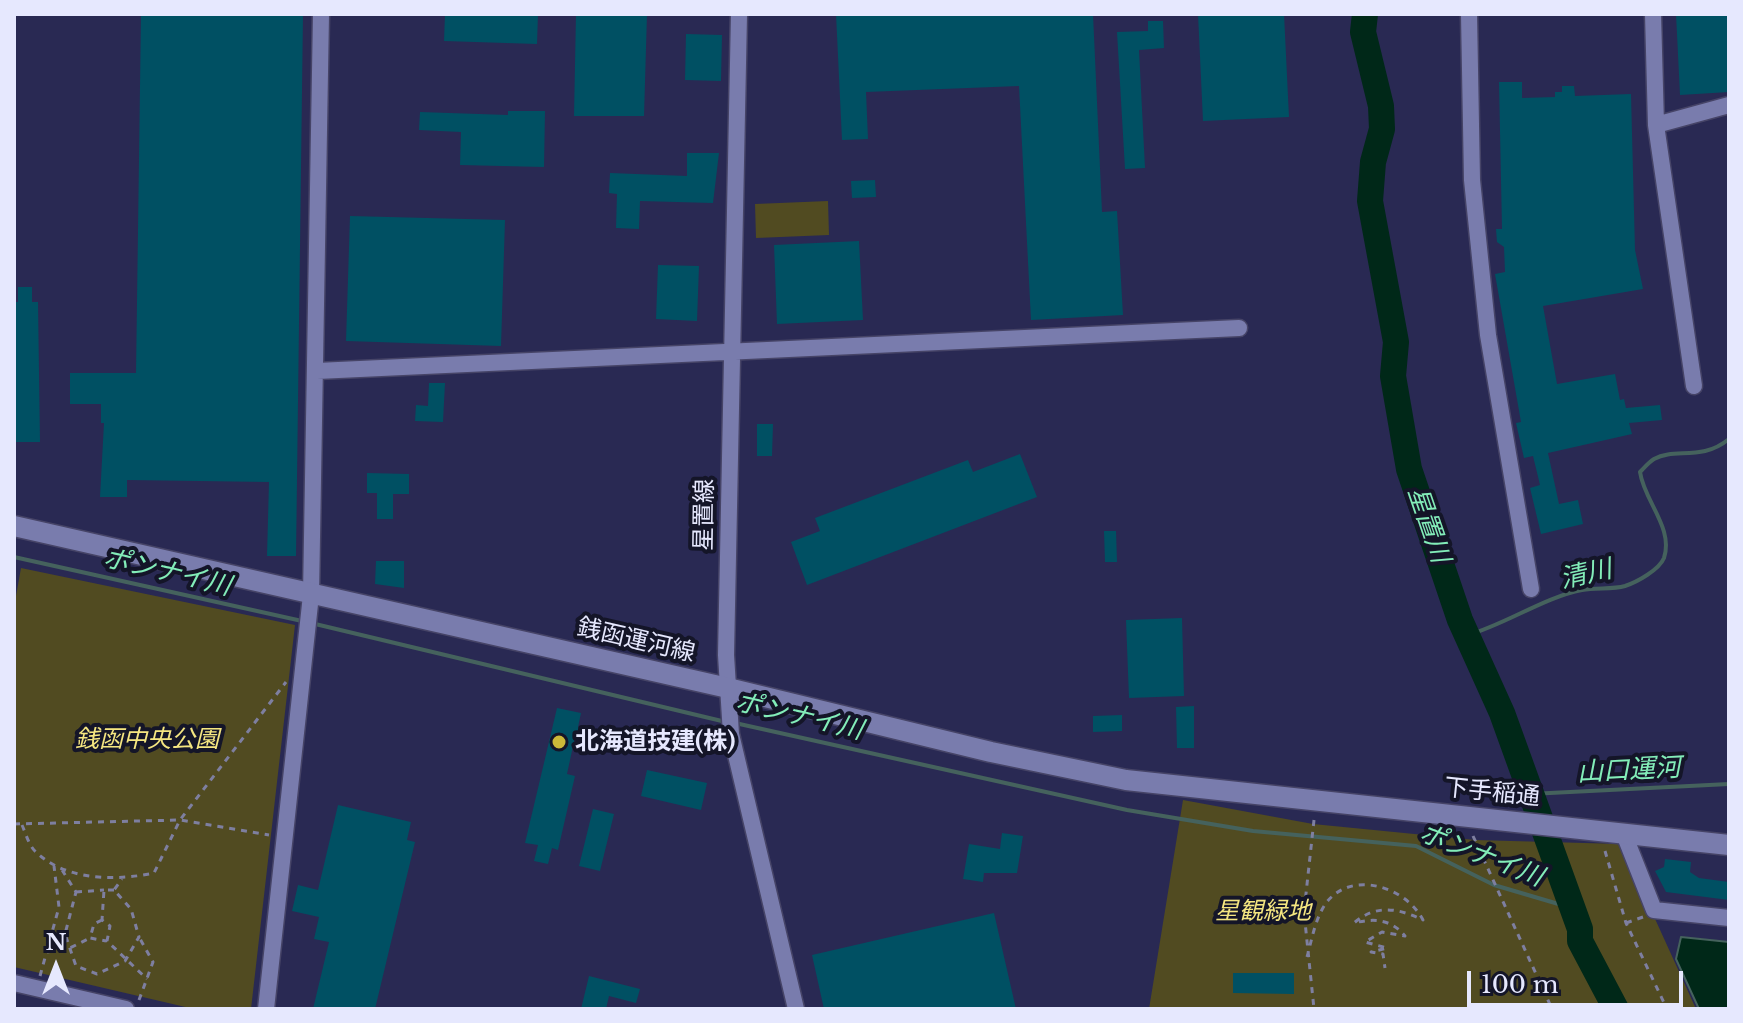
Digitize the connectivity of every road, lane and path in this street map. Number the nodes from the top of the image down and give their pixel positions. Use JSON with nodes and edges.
{"nodes":[{"id":1,"x":321,"y":14,"type":"edge"},
{"id":2,"x":739,"y":14,"type":"edge"},
{"id":3,"x":1469,"y":14,"type":"edge"},
{"id":4,"x":1653,"y":14,"type":"edge"},
{"id":5,"x":1729,"y":105,"type":"edge"},
{"id":6,"x":1656,"y":125,"type":"junction"},
{"id":7,"x":1239,"y":328,"type":"dead end"},
{"id":8,"x":732,"y":351,"type":"junction"},
{"id":9,"x":317,"y":371,"type":"junction"},
{"id":10,"x":1694,"y":386,"type":"dead end"},
{"id":11,"x":14,"y":526,"type":"edge"},
{"id":12,"x":14,"y":532,"type":"edge"},
{"id":13,"x":1531,"y":589,"type":"dead end"},
{"id":14,"x":311,"y":595,"type":"junction"},
{"id":15,"x":290,"y":677,"type":"dead end"},
{"id":16,"x":728,"y":688,"type":"junction"},
{"id":17,"x":1249,"y":795,"type":"joint"},
{"id":18,"x":180,"y":820,"type":"junction"},
{"id":19,"x":1314,"y":820,"type":"dead end"},
{"id":20,"x":14,"y":824,"type":"edge"},
{"id":21,"x":22,"y":825,"type":"junction"},
{"id":22,"x":1476,"y":827,"type":"junction"},
{"id":23,"x":1624,"y":834,"type":"junction"},
{"id":24,"x":269,"y":837,"type":"dead end"},
{"id":25,"x":1729,"y":845,"type":"edge"},
{"id":26,"x":1605,"y":851,"type":"dead end"},
{"id":27,"x":54,"y":866,"type":"junction"},
{"id":28,"x":62,"y":870,"type":"junction"},
{"id":29,"x":122,"y":879,"type":"junction"},
{"id":30,"x":104,"y":890,"type":"junction"},
{"id":31,"x":114,"y":890,"type":"junction"},
{"id":32,"x":76,"y":892,"type":"junction"},
{"id":33,"x":1647,"y":916,"type":"dead end"},
{"id":34,"x":1729,"y":918,"type":"edge"},
{"id":35,"x":102,"y":920,"type":"junction"},
{"id":36,"x":1626,"y":923,"type":"junction"},
{"id":37,"x":139,"y":937,"type":"junction"},
{"id":38,"x":90,"y":938,"type":"junction"},
{"id":39,"x":107,"y":941,"type":"junction"},
{"id":40,"x":70,"y":948,"type":"junction"},
{"id":41,"x":47,"y":952,"type":"junction"},
{"id":42,"x":1307,"y":957,"type":"junction"},
{"id":43,"x":125,"y":961,"type":"junction"},
{"id":44,"x":1385,"y":968,"type":"dead end"},
{"id":45,"x":39,"y":978,"type":"dead end"},
{"id":46,"x":147,"y":979,"type":"junction"},
{"id":47,"x":14,"y":983,"type":"edge"},
{"id":48,"x":132,"y":1005,"type":"edge"},
{"id":49,"x":266,"y":1009,"type":"edge"},
{"id":50,"x":796,"y":1009,"type":"edge"},
{"id":51,"x":1314,"y":1009,"type":"edge"},
{"id":52,"x":1552,"y":1009,"type":"edge"},
{"id":53,"x":1667,"y":1009,"type":"edge"}],
"edges":[{"from":1,"to":9,"type":"street"},
{"from":2,"to":8,"type":"street","name":"星置線"},
{"from":3,"to":13,"type":"street"},
{"from":4,"to":6,"type":"street"},
{"from":5,"to":6,"type":"street"},
{"from":6,"to":10,"type":"street"},
{"from":7,"to":8,"type":"street"},
{"from":8,"to":9,"type":"street"},
{"from":8,"to":16,"type":"street","name":"星置線"},
{"from":9,"to":14,"type":"street"},
{"from":11,"to":12,"type":"street"},
{"from":11,"to":14,"type":"street","name":"銭函運河線"},
{"from":14,"to":16,"type":"street","name":"銭函運河線"},
{"from":14,"to":49,"type":"street"},
{"from":15,"to":18,"type":"path"},
{"from":16,"to":17,"type":"street","name":"銭函運河線"},
{"from":16,"to":50,"type":"street","name":"星置線"},
{"from":17,"to":22,"type":"street","name":"下手稲通"},
{"from":18,"to":21,"type":"path"},
{"from":18,"to":24,"type":"path"},
{"from":18,"to":29,"type":"path"},
{"from":19,"to":42,"type":"path"},
{"from":20,"to":21,"type":"path"},
{"from":21,"to":27,"type":"path"},
{"from":22,"to":23,"type":"street","name":"下手稲通"},
{"from":22,"to":52,"type":"path"},
{"from":23,"to":25,"type":"street","name":"下手稲通"},
{"from":23,"to":34,"type":"street"},
{"from":26,"to":36,"type":"path"},
{"from":27,"to":28,"type":"path"},
{"from":27,"to":41,"type":"path"},
{"from":28,"to":29,"type":"path"},
{"from":28,"to":32,"type":"path"},
{"from":29,"to":31,"type":"path"},
{"from":30,"to":31,"type":"path"},
{"from":30,"to":32,"type":"path"},
{"from":30,"to":35,"type":"path"},
{"from":31,"to":37,"type":"path"},
{"from":32,"to":40,"type":"path"},
{"from":33,"to":36,"type":"path"},
{"from":35,"to":38,"type":"path"},
{"from":35,"to":39,"type":"path"},
{"from":36,"to":53,"type":"path"},
{"from":37,"to":43,"type":"path"},
{"from":37,"to":46,"type":"path"},
{"from":38,"to":39,"type":"path"},
{"from":38,"to":40,"type":"path"},
{"from":39,"to":43,"type":"path"},
{"from":40,"to":41,"type":"path"},
{"from":40,"to":43,"type":"path"},
{"from":41,"to":45,"type":"path"},
{"from":42,"to":44,"type":"path"},
{"from":42,"to":51,"type":"path"},
{"from":43,"to":46,"type":"path"},
{"from":46,"to":48,"type":"path"},
{"from":47,"to":48,"type":"street"}]}
